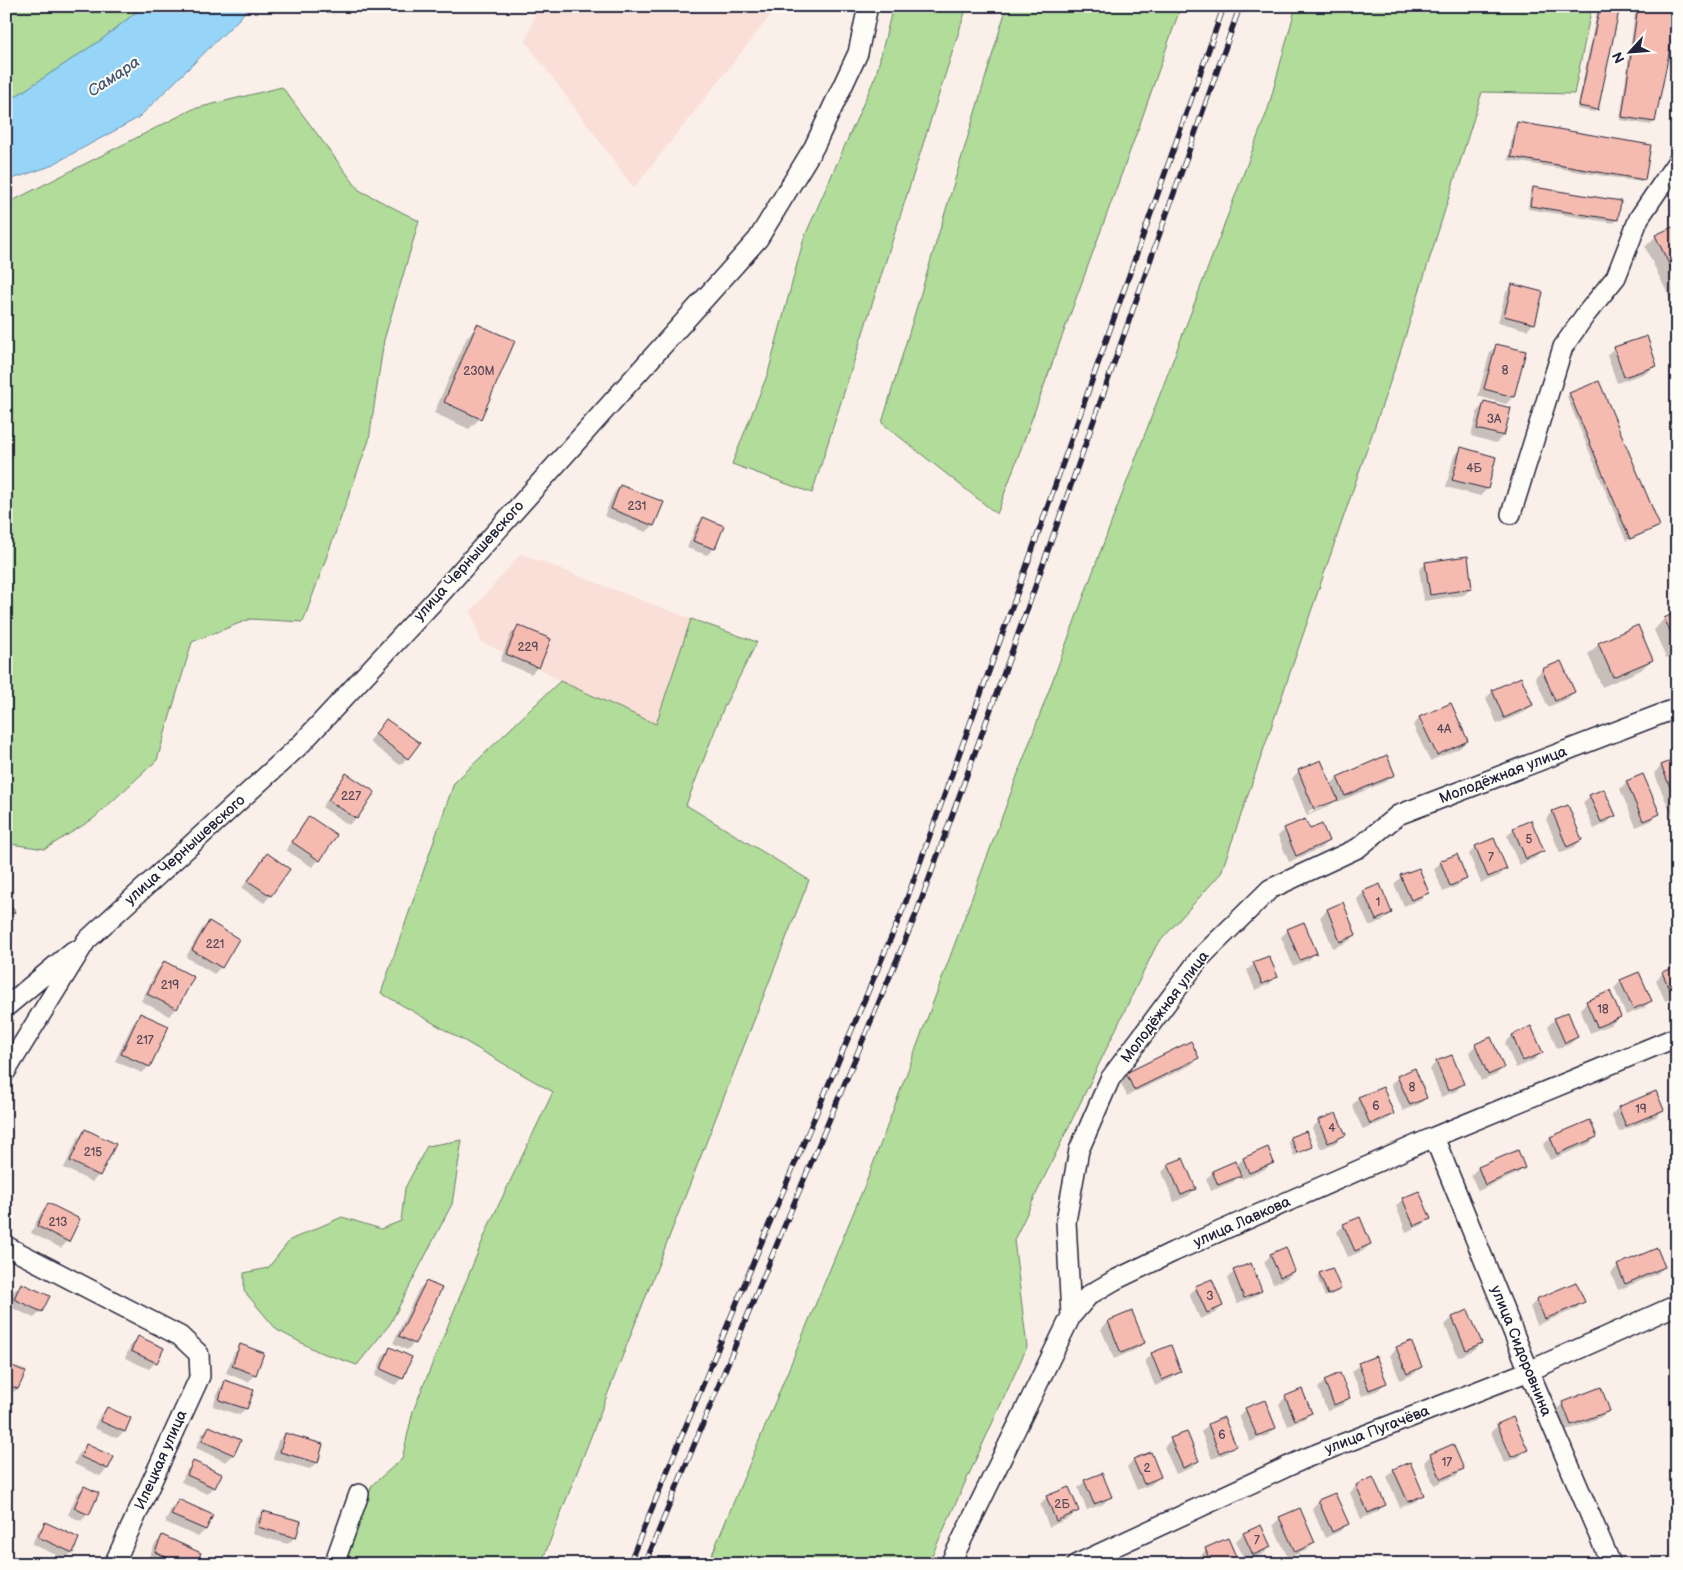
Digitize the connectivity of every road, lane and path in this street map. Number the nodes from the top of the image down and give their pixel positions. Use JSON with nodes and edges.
{"nodes":[{"id":1,"x":868,"y":6,"type":"edge"},
{"id":2,"x":1677,"y":162,"type":"edge"},
{"id":3,"x":1511,"y":514,"type":"dead end"},
{"id":4,"x":1677,"y":708,"type":"edge"},
{"id":5,"x":86,"y":941,"type":"junction"},
{"id":6,"x":6,"y":1007,"type":"edge"},
{"id":7,"x":1677,"y":1037,"type":"edge"},
{"id":8,"x":6,"y":1071,"type":"edge"},
{"id":9,"x":1434,"y":1136,"type":"junction"},
{"id":10,"x":6,"y":1246,"type":"edge"},
{"id":11,"x":1677,"y":1305,"type":"edge"},
{"id":12,"x":1071,"y":1316,"type":"junction"},
{"id":13,"x":1529,"y":1371,"type":"junction"},
{"id":14,"x":359,"y":1494,"type":"dead end"},
{"id":15,"x":1079,"y":1563,"type":"edge"},
{"id":16,"x":114,"y":1564,"type":"edge"},
{"id":17,"x":334,"y":1564,"type":"edge"},
{"id":18,"x":950,"y":1564,"type":"edge"},
{"id":19,"x":1611,"y":1564,"type":"edge"}],
"edges":[{"from":1,"to":5,"type":"street","name":"улица Чернышевского"},
{"from":2,"to":3,"type":"street"},
{"from":4,"to":12,"type":"street","name":"Молодёжная улица"},
{"from":5,"to":6,"type":"street"},
{"from":5,"to":8,"type":"street","name":"улица Чернышевского"},
{"from":7,"to":9,"type":"street","name":"улица Лавкова"},
{"from":9,"to":12,"type":"street","name":"улица Лавкова"},
{"from":9,"to":13,"type":"street","name":"улица Сидоровнина"},
{"from":10,"to":16,"type":"street","name":"Илецкая улица"},
{"from":11,"to":13,"type":"street","name":"улица Пугачёва"},
{"from":12,"to":18,"type":"street","name":"улица Лавкова"},
{"from":13,"to":15,"type":"street","name":"улица Пугачёва"},
{"from":13,"to":19,"type":"street","name":"улица Сидоровнина"},
{"from":14,"to":17,"type":"street"}]}
